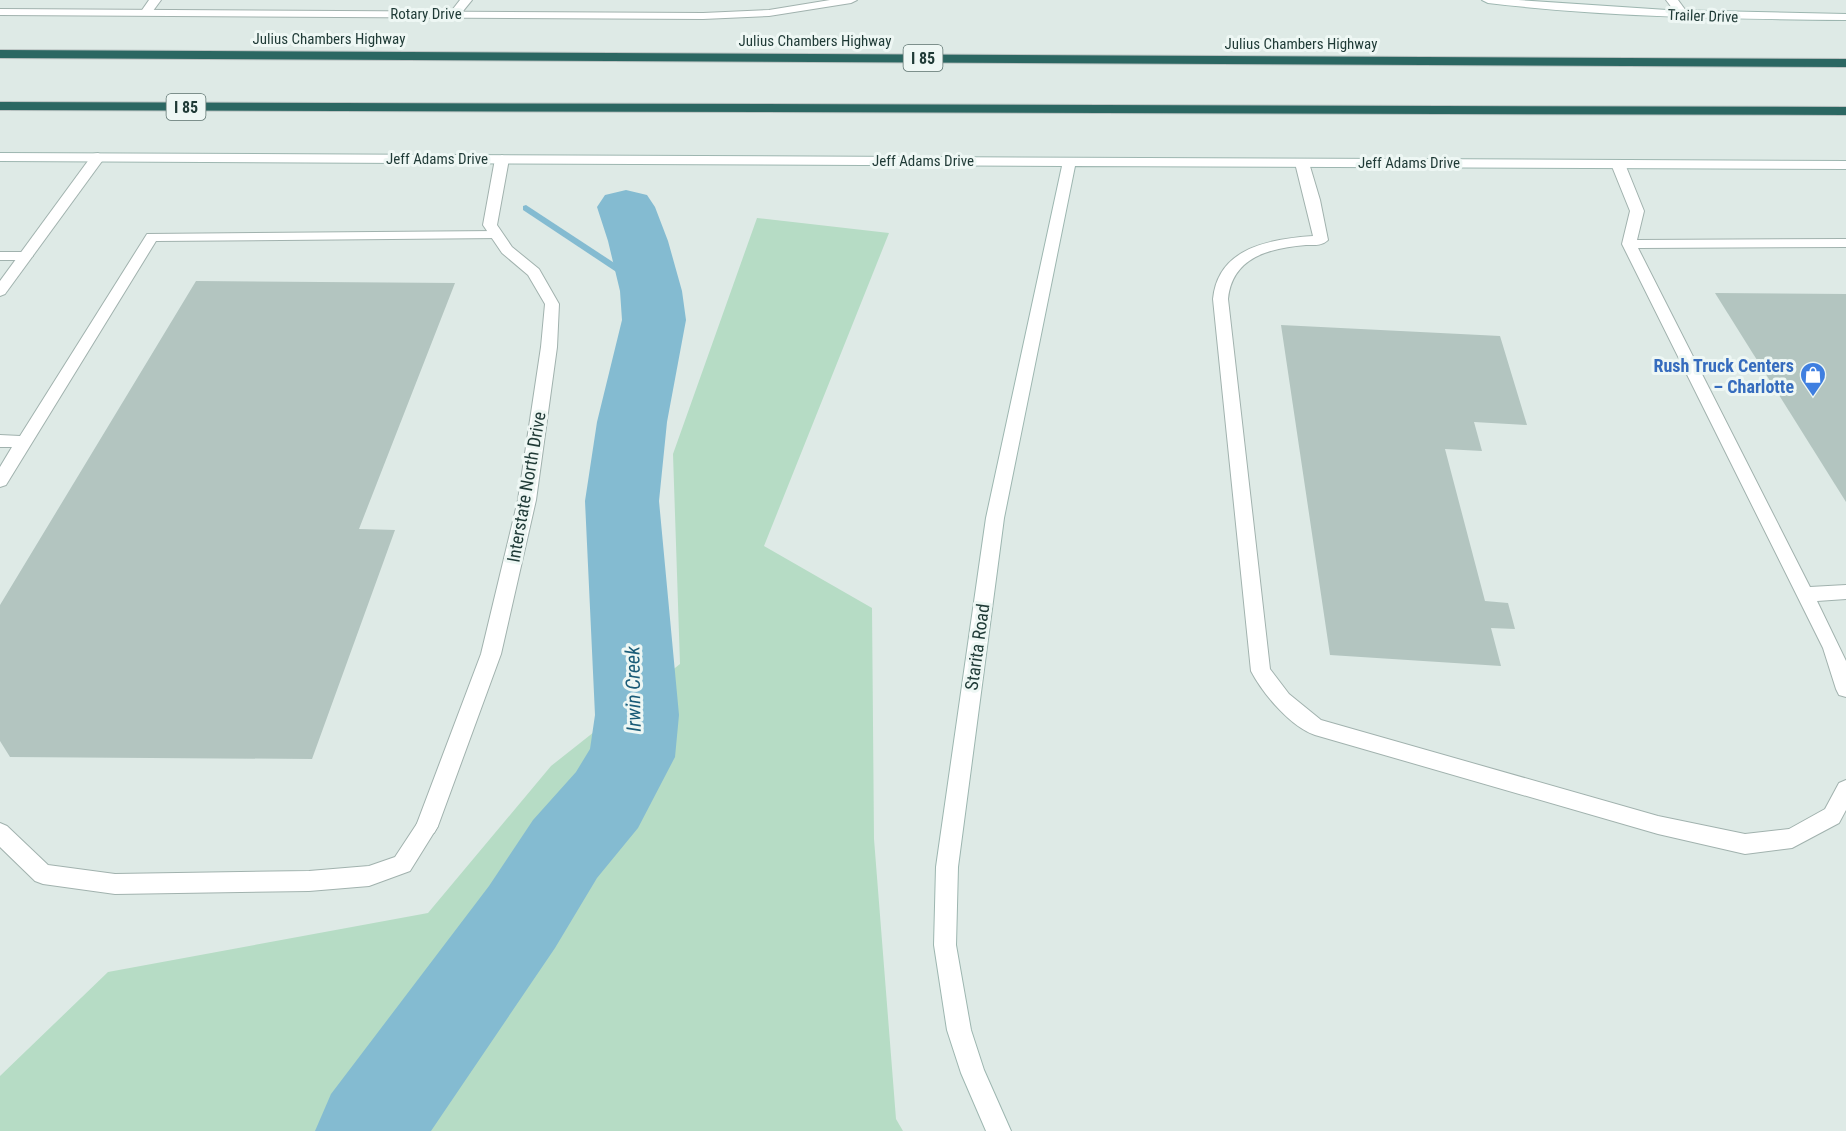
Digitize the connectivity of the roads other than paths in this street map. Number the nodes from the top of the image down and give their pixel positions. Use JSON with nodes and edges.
{"nodes":[{"id":1,"x":155,"y":0,"type":"edge"},
{"id":2,"x":466,"y":0,"type":"edge"},
{"id":3,"x":851,"y":0,"type":"edge"},
{"id":4,"x":1488,"y":0,"type":"edge"},
{"id":5,"x":1672,"y":0,"type":"edge"},
{"id":6,"x":0,"y":12,"type":"edge"},
{"id":7,"x":146,"y":13,"type":"junction"},
{"id":8,"x":455,"y":15,"type":"junction"},
{"id":9,"x":1683,"y":15,"type":"junction"},
{"id":10,"x":1846,"y":17,"type":"edge"},
{"id":11,"x":0,"y":54,"type":"edge"},
{"id":12,"x":1846,"y":63,"type":"edge"},
{"id":13,"x":0,"y":106,"type":"edge"},
{"id":14,"x":1846,"y":111,"type":"edge"},
{"id":15,"x":0,"y":157,"type":"edge"},
{"id":16,"x":98,"y":157,"type":"junction"},
{"id":17,"x":502,"y":159,"type":"junction"},
{"id":18,"x":1069,"y":162,"type":"junction"},
{"id":19,"x":1302,"y":163,"type":"junction"},
{"id":20,"x":1618,"y":164,"type":"junction"},
{"id":21,"x":1846,"y":165,"type":"edge"},
{"id":22,"x":496,"y":235,"type":"junction"},
{"id":23,"x":1846,"y":243,"type":"edge"},
{"id":24,"x":1629,"y":244,"type":"junction"},
{"id":25,"x":0,"y":256,"type":"edge"},
{"id":26,"x":26,"y":256,"type":"junction"},
{"id":27,"x":0,"y":291,"type":"edge"},
{"id":28,"x":0,"y":441,"type":"edge"},
{"id":29,"x":24,"y":442,"type":"junction"},
{"id":30,"x":0,"y":481,"type":"edge"},
{"id":31,"x":1846,"y":592,"type":"edge"},
{"id":32,"x":1805,"y":594,"type":"junction"},
{"id":33,"x":1846,"y":689,"type":"edge"},
{"id":34,"x":1846,"y":789,"type":"edge"},
{"id":35,"x":0,"y":833,"type":"edge"},
{"id":36,"x":999,"y":1131,"type":"edge"}],
"edges":[{"from":1,"to":7,"type":"street"},
{"from":2,"to":8,"type":"street"},
{"from":3,"to":8,"type":"street","name":"Rotary Drive"},
{"from":4,"to":9,"type":"street","name":"Trailer Drive"},
{"from":5,"to":9,"type":"street"},
{"from":6,"to":7,"type":"street","name":"Rotary Drive"},
{"from":7,"to":8,"type":"street","name":"Rotary Drive"},
{"from":9,"to":10,"type":"street","name":"Trailer Drive"},
{"from":11,"to":12,"type":"highway","name":"Julius Chambers Highway","number":"I 85"},
{"from":13,"to":14,"type":"highway","number":"I 85"},
{"from":15,"to":16,"type":"street","name":"Jeff Adams Drive"},
{"from":16,"to":17,"type":"street","name":"Jeff Adams Drive"},
{"from":16,"to":26,"type":"street"},
{"from":17,"to":18,"type":"street","name":"Jeff Adams Drive"},
{"from":17,"to":22,"type":"street"},
{"from":18,"to":19,"type":"street","name":"Jeff Adams Drive"},
{"from":18,"to":36,"type":"street","name":"Starita Road"},
{"from":19,"to":20,"type":"street","name":"Jeff Adams Drive"},
{"from":19,"to":34,"type":"street"},
{"from":20,"to":21,"type":"street","name":"Jeff Adams Drive"},
{"from":20,"to":24,"type":"street"},
{"from":22,"to":29,"type":"street"},
{"from":22,"to":35,"type":"street","name":"Interstate North Drive"},
{"from":23,"to":24,"type":"street"},
{"from":24,"to":32,"type":"street"},
{"from":25,"to":26,"type":"street"},
{"from":26,"to":27,"type":"street"},
{"from":28,"to":29,"type":"street"},
{"from":29,"to":30,"type":"street"},
{"from":31,"to":32,"type":"street"},
{"from":32,"to":33,"type":"street"}]}
